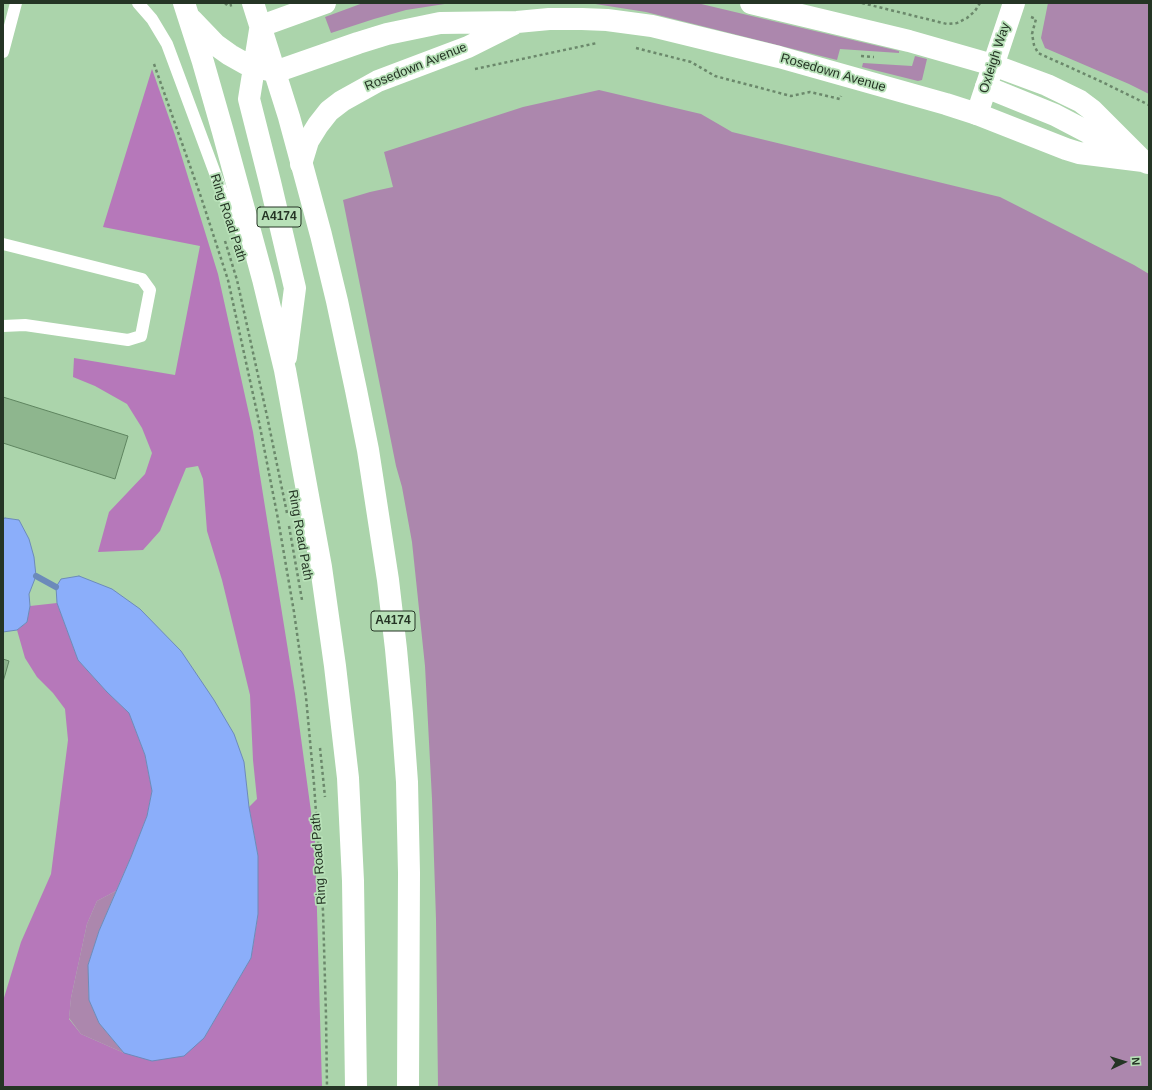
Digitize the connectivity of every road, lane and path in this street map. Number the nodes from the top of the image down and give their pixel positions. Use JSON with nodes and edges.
{"nodes":[{"id":1,"x":16,"y":3,"type":"edge"},
{"id":2,"x":138,"y":3,"type":"edge"},
{"id":3,"x":253,"y":3,"type":"edge"},
{"id":4,"x":325,"y":3,"type":"edge"},
{"id":5,"x":751,"y":3,"type":"edge"},
{"id":6,"x":862,"y":3,"type":"edge"},
{"id":7,"x":980,"y":3,"type":"edge"},
{"id":8,"x":1012,"y":7,"type":"edge"},
{"id":9,"x":186,"y":9,"type":"edge"},
{"id":10,"x":915,"y":16,"type":"junction"},
{"id":11,"x":517,"y":22,"type":"junction"},
{"id":12,"x":261,"y":26,"type":"junction"},
{"id":13,"x":909,"y":41,"type":"junction"},
{"id":14,"x":601,"y":42,"type":"dead end"},
{"id":15,"x":635,"y":48,"type":"dead end"},
{"id":16,"x":3,"y":52,"type":"edge"},
{"id":17,"x":881,"y":58,"type":"dead end"},
{"id":18,"x":154,"y":63,"type":"dead end"},
{"id":19,"x":993,"y":65,"type":"junction"},
{"id":20,"x":254,"y":66,"type":"junction"},
{"id":21,"x":469,"y":71,"type":"dead end"},
{"id":22,"x":275,"y":72,"type":"junction"},
{"id":23,"x":845,"y":77,"type":"junction"},
{"id":24,"x":986,"y":87,"type":"junction"},
{"id":25,"x":1149,"y":105,"type":"edge"},
{"id":26,"x":977,"y":114,"type":"junction"},
{"id":27,"x":1146,"y":162,"type":"edge"},
{"id":28,"x":301,"y":164,"type":"junction"},
{"id":29,"x":225,"y":239,"type":"dead end"},
{"id":30,"x":3,"y":244,"type":"edge"},
{"id":31,"x":263,"y":279,"type":"junction"},
{"id":32,"x":3,"y":326,"type":"edge"},
{"id":33,"x":285,"y":370,"type":"junction"},
{"id":34,"x":288,"y":518,"type":"dead end"},
{"id":35,"x":289,"y":526,"type":"dead end"},
{"id":36,"x":302,"y":604,"type":"dead end"},
{"id":37,"x":320,"y":744,"type":"dead end"},
{"id":38,"x":325,"y":799,"type":"dead end"},
{"id":39,"x":327,"y":1087,"type":"edge"},
{"id":40,"x":356,"y":1087,"type":"edge"},
{"id":41,"x":408,"y":1087,"type":"edge"}],
"edges":[{"from":1,"to":16,"type":"lane"},
{"from":2,"to":31,"type":"lane"},
{"from":3,"to":12,"type":"main road","number":"A4174"},
{"from":4,"to":12,"type":"main road"},
{"from":5,"to":13,"type":"main road"},
{"from":6,"to":10,"type":"path"},
{"from":7,"to":10,"type":"path"},
{"from":8,"to":19,"type":"main road","name":"Oxleigh Way"},
{"from":8,"to":25,"type":"path"},
{"from":9,"to":20,"type":"main road","number":"A4174"},
{"from":9,"to":31,"type":"main road","number":"A4174"},
{"from":10,"to":13,"type":"path"},
{"from":11,"to":22,"type":"main road","name":"Rosedown Avenue"},
{"from":11,"to":23,"type":"main road","name":"Rosedown Avenue"},
{"from":11,"to":28,"type":"main road","name":"Rosedown Avenue"},
{"from":12,"to":20,"type":"main road","number":"A4174"},
{"from":12,"to":22,"type":"main road","number":"A4174"},
{"from":13,"to":19,"type":"main road"},
{"from":14,"to":21,"type":"path"},
{"from":15,"to":23,"type":"path"},
{"from":17,"to":23,"type":"path"},
{"from":18,"to":39,"type":"path","name":"Ring Road Path"},
{"from":19,"to":24,"type":"main road","name":"Oxleigh Way"},
{"from":19,"to":27,"type":"main road"},
{"from":20,"to":22,"type":"main road","number":"A4174"},
{"from":20,"to":33,"type":"main road","number":"A4174"},
{"from":22,"to":28,"type":"main road","number":"A4174"},
{"from":23,"to":26,"type":"main road","name":"Rosedown Avenue"},
{"from":24,"to":26,"type":"main road","name":"Oxleigh Way"},
{"from":24,"to":27,"type":"main road"},
{"from":26,"to":27,"type":"main road","name":"Rosedown Avenue"},
{"from":28,"to":41,"type":"main road","number":"A4174"},
{"from":29,"to":34,"type":"path","name":"Ring Road Path"},
{"from":30,"to":32,"type":"lane"},
{"from":31,"to":33,"type":"main road","number":"A4174"},
{"from":33,"to":40,"type":"main road","number":"A4174"},
{"from":35,"to":36,"type":"path","name":"Ring Road Path"},
{"from":37,"to":38,"type":"path","name":"Ring Road Path"}]}
